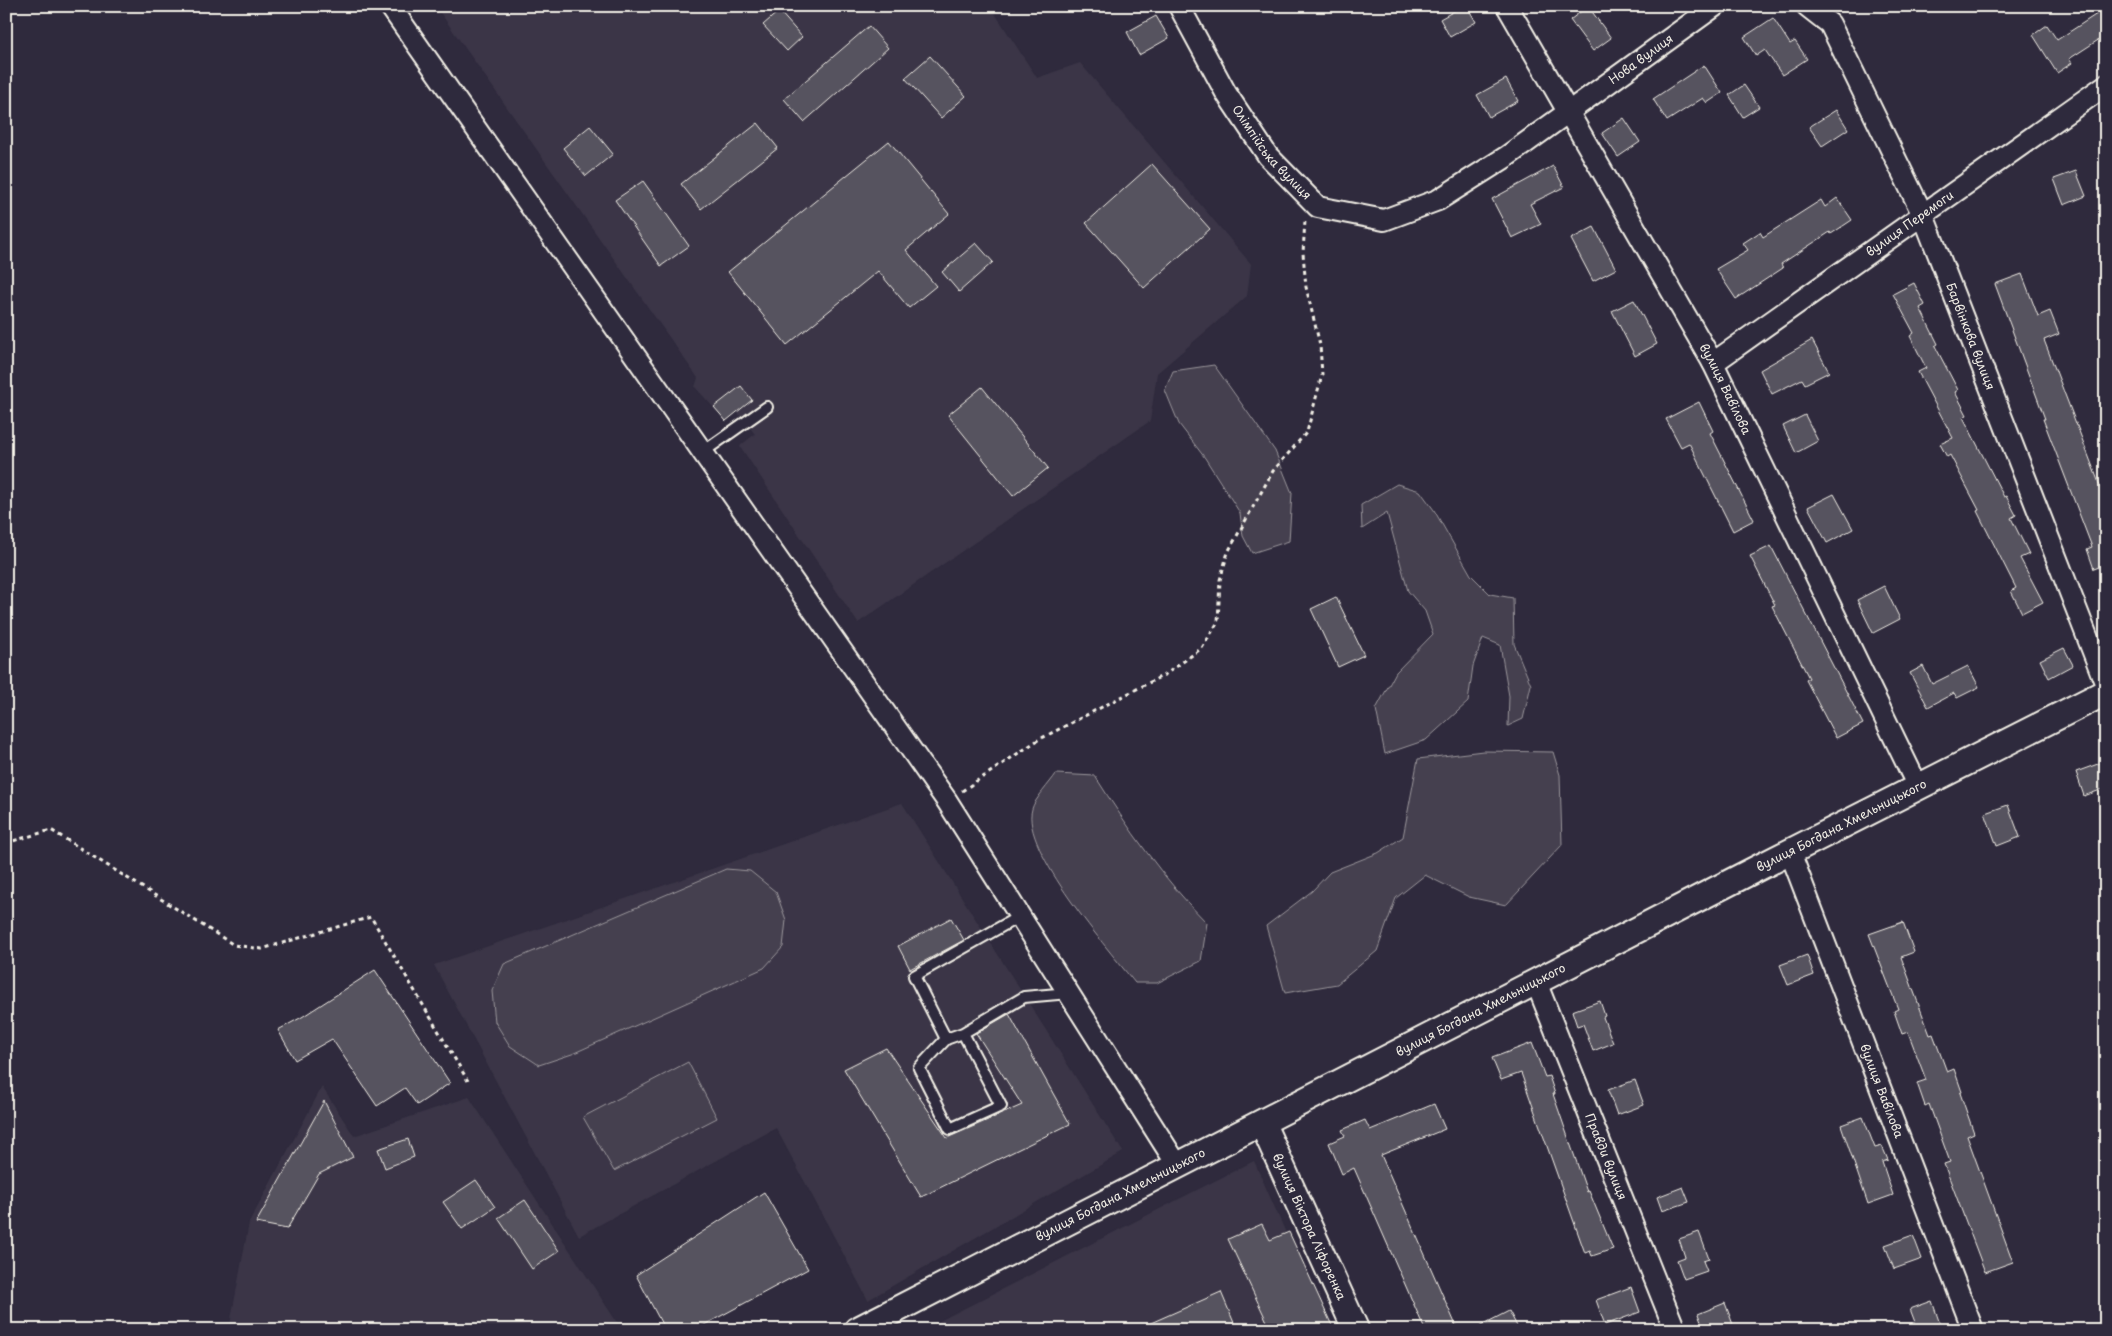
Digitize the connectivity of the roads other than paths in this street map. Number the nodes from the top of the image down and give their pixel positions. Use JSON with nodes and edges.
{"nodes":[{"id":1,"x":390,"y":6,"type":"edge"},
{"id":2,"x":1179,"y":6,"type":"edge"},
{"id":3,"x":1507,"y":6,"type":"edge"},
{"id":4,"x":1715,"y":6,"type":"edge"},
{"id":5,"x":1807,"y":6,"type":"edge"},
{"id":6,"x":2106,"y":85,"type":"edge"},
{"id":7,"x":1567,"y":112,"type":"junction"},
{"id":8,"x":1923,"y":215,"type":"junction"},
{"id":9,"x":1713,"y":363,"type":"junction"},
{"id":10,"x":767,"y":407,"type":"dead end"},
{"id":11,"x":703,"y":452,"type":"junction"},
{"id":12,"x":2106,"y":685,"type":"edge"},
{"id":13,"x":2106,"y":692,"type":"edge"},
{"id":14,"x":1918,"y":787,"type":"junction"},
{"id":15,"x":1790,"y":852,"type":"junction"},
{"id":16,"x":1020,"y":916,"type":"junction"},
{"id":17,"x":1536,"y":982,"type":"junction"},
{"id":18,"x":1069,"y":993,"type":"junction"},
{"id":19,"x":963,"y":1033,"type":"junction"},
{"id":20,"x":946,"y":1039,"type":"junction"},
{"id":21,"x":1262,"y":1123,"type":"junction"},
{"id":22,"x":1178,"y":1166,"type":"junction"},
{"id":23,"x":858,"y":1330,"type":"edge"},
{"id":24,"x":1356,"y":1330,"type":"edge"},
{"id":25,"x":1675,"y":1330,"type":"edge"},
{"id":26,"x":1973,"y":1330,"type":"edge"}],
"edges":[{"from":1,"to":11,"type":"street"},
{"from":2,"to":7,"type":"street","name":"Олімпійська вулиця"},
{"from":3,"to":7,"type":"street","name":"вулиця Вавілова"},
{"from":4,"to":7,"type":"street","name":"Нова вулиця"},
{"from":5,"to":8,"type":"street","name":"Барвінкова вулиця"},
{"from":6,"to":8,"type":"street","name":"вулиця Перемоги"},
{"from":7,"to":9,"type":"street","name":"вулиця Вавілова"},
{"from":8,"to":9,"type":"street","name":"вулиця Перемоги"},
{"from":8,"to":12,"type":"street","name":"Барвінкова вулиця"},
{"from":9,"to":14,"type":"street","name":"вулиця Вавілова"},
{"from":10,"to":11,"type":"lane"},
{"from":11,"to":16,"type":"street"},
{"from":13,"to":14,"type":"street","name":"вулиця Богдана Хмельницького"},
{"from":14,"to":15,"type":"street","name":"вулиця Богдана Хмельницького"},
{"from":15,"to":17,"type":"street","name":"вулиця Богдана Хмельницького"},
{"from":15,"to":26,"type":"street","name":"вулиця Вавілова"},
{"from":16,"to":18,"type":"street"},
{"from":16,"to":20,"type":"lane"},
{"from":17,"to":21,"type":"street","name":"вулиця Богдана Хмельницького"},
{"from":17,"to":25,"type":"street","name":"Правди вулиця"},
{"from":18,"to":19,"type":"lane"},
{"from":18,"to":22,"type":"street"},
{"from":19,"to":20,"type":"lane"},
{"from":19,"to":20,"type":"lane"},
{"from":21,"to":22,"type":"street","name":"вулиця Богдана Хмельницького"},
{"from":21,"to":24,"type":"street","name":"вулиця Віктора Ліфоренка"},
{"from":22,"to":23,"type":"street","name":"вулиця Богдана Хмельницького"}]}
